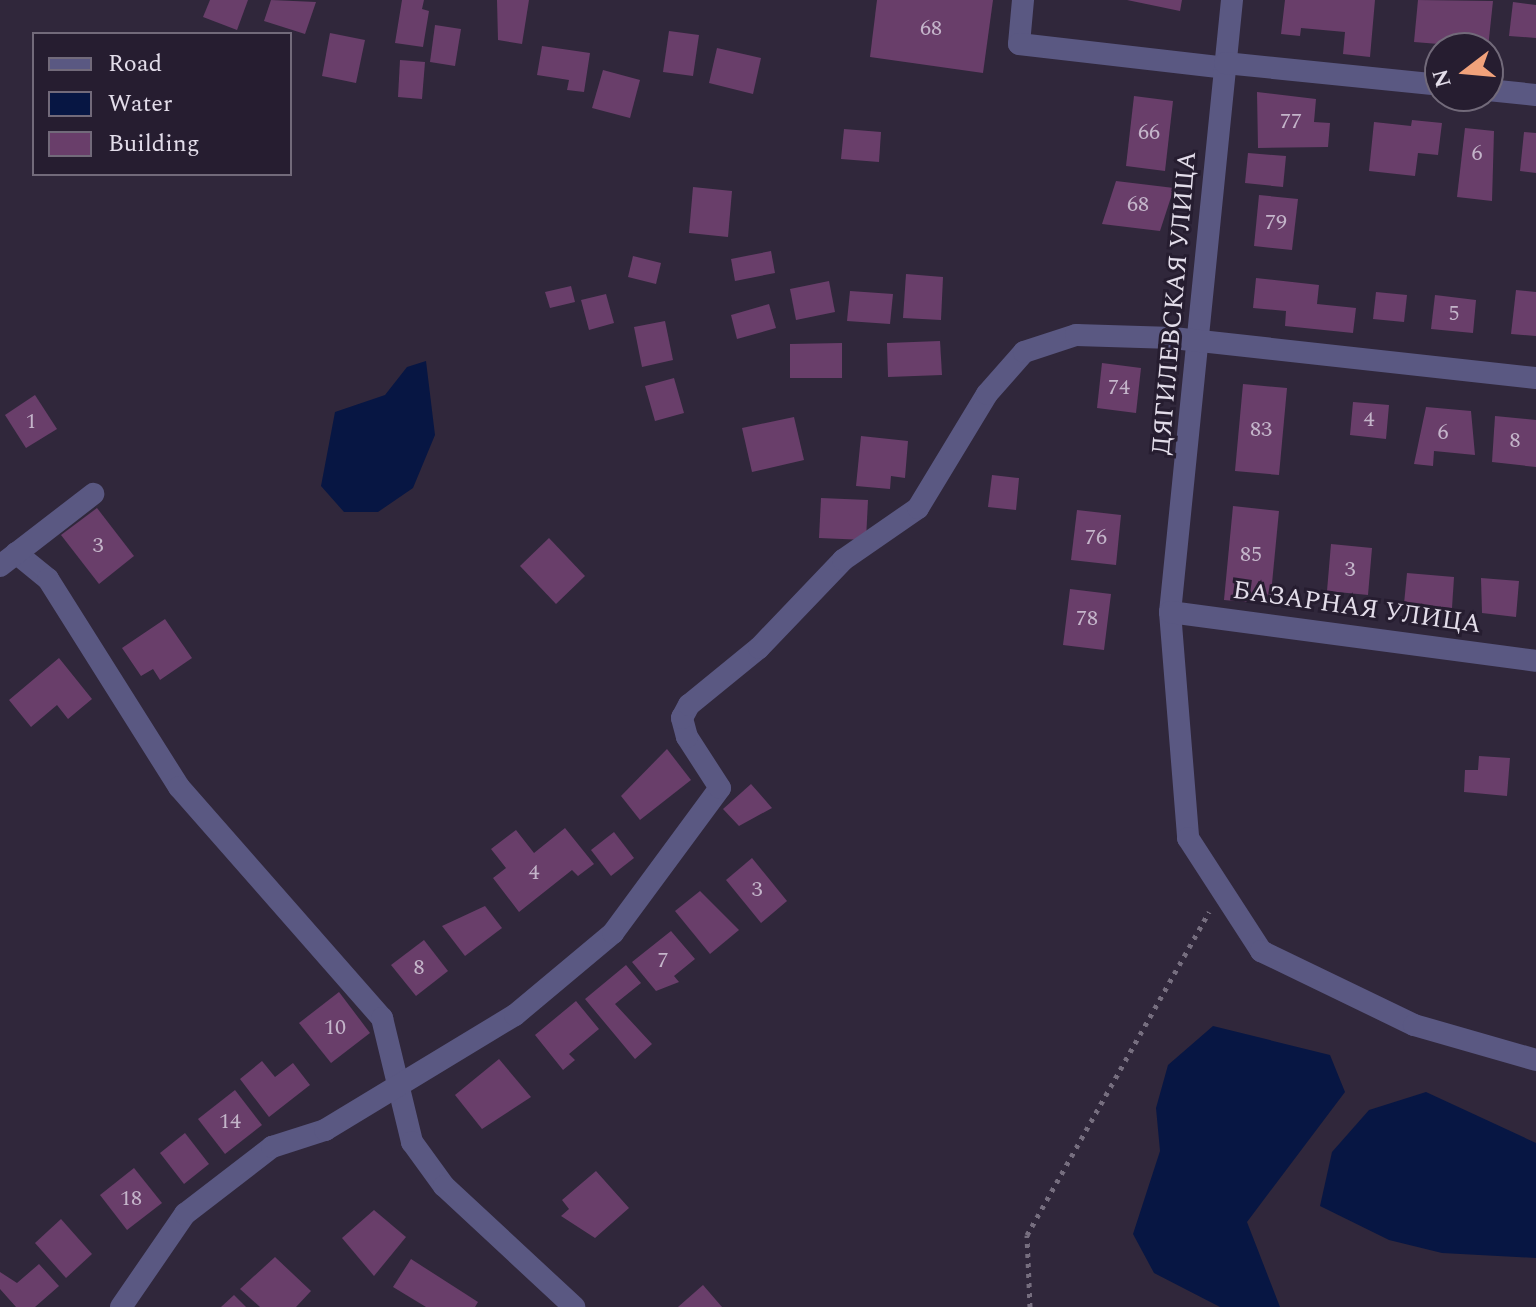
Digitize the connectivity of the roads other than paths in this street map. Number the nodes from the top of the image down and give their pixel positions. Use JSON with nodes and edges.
{"nodes":[{"id":1,"x":1023,"y":0,"type":"edge"},
{"id":2,"x":1232,"y":0,"type":"edge"},
{"id":3,"x":1225,"y":65,"type":"junction"},
{"id":4,"x":1424,"y":84,"type":"edge"},
{"id":5,"x":1504,"y":92,"type":"edge"},
{"id":6,"x":1536,"y":95,"type":"edge"},
{"id":7,"x":1202,"y":345,"type":"junction"},
{"id":8,"x":1536,"y":378,"type":"edge"},
{"id":9,"x":93,"y":494,"type":"dead end"},
{"id":10,"x":8,"y":560,"type":"edge"},
{"id":11,"x":1170,"y":612,"type":"junction"},
{"id":12,"x":1536,"y":661,"type":"edge"},
{"id":13,"x":1536,"y":1060,"type":"edge"},
{"id":14,"x":400,"y":1084,"type":"junction"},
{"id":15,"x":121,"y":1307,"type":"edge"},
{"id":16,"x":574,"y":1307,"type":"edge"}],
"edges":[{"from":1,"to":3,"type":"street"},
{"from":2,"to":3,"type":"street","name":"ДЯГИЛЕВСКАЯ УЛИЦА"},
{"from":3,"to":4,"type":"street"},
{"from":3,"to":7,"type":"street","name":"ДЯГИЛЕВСКАЯ УЛИЦА"},
{"from":5,"to":6,"type":"street"},
{"from":7,"to":8,"type":"street"},
{"from":7,"to":11,"type":"street","name":"ДЯГИЛЕВСКАЯ УЛИЦА"},
{"from":7,"to":14,"type":"street"},
{"from":9,"to":10,"type":"street"},
{"from":10,"to":14,"type":"street"},
{"from":11,"to":12,"type":"street","name":"БАЗАРНАЯ УЛИЦА"},
{"from":11,"to":13,"type":"street","name":"ДЯГИЛЕВСКАЯ УЛИЦА"},
{"from":14,"to":15,"type":"street"},
{"from":14,"to":16,"type":"street"}]}
